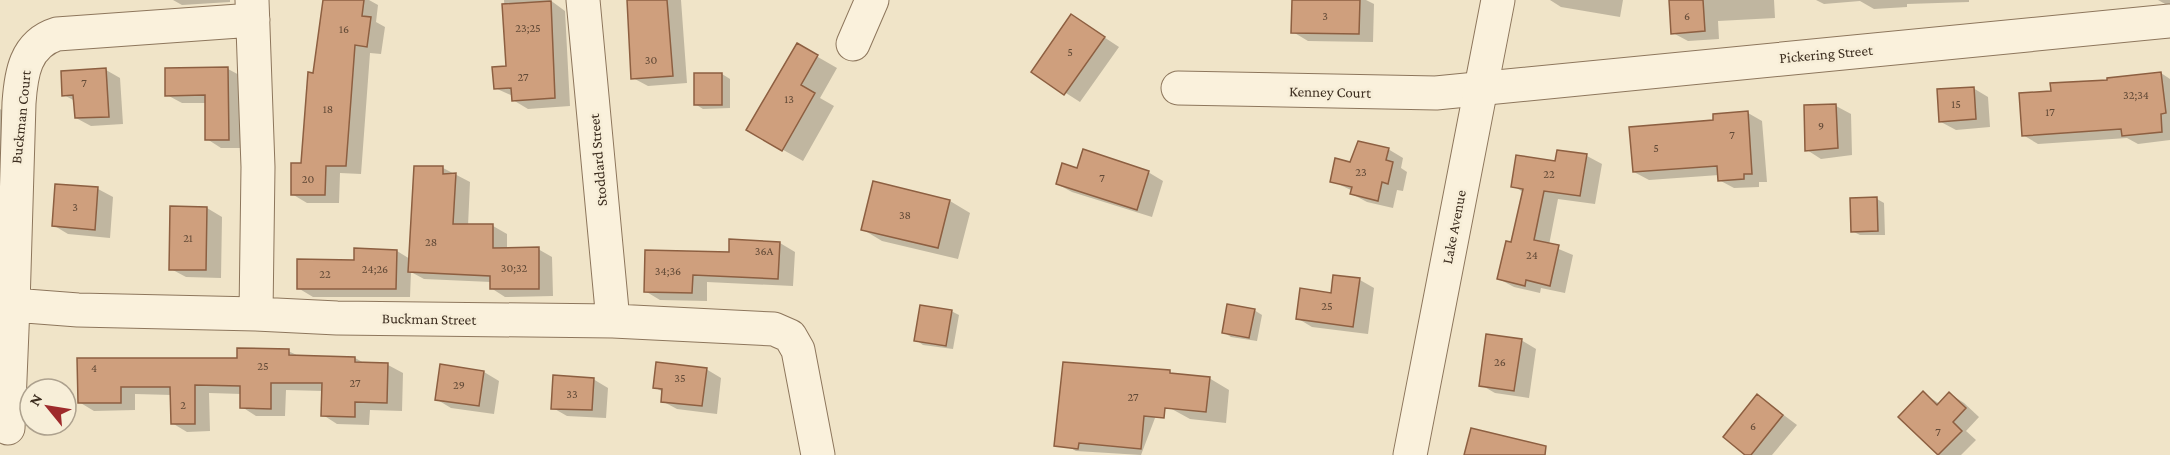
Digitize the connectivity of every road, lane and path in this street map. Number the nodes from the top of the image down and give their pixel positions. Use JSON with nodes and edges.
{"nodes":[{"id":1,"x":583,"y":0,"type":"edge"},
{"id":2,"x":872,"y":0,"type":"edge"},
{"id":3,"x":1498,"y":0,"type":"edge"},
{"id":4,"x":253,"y":10,"type":"edge"},
{"id":5,"x":2123,"y":13,"type":"edge"},
{"id":6,"x":2170,"y":21,"type":"edge"},
{"id":7,"x":853,"y":44,"type":"dead end"},
{"id":8,"x":1178,"y":88,"type":"dead end"},
{"id":9,"x":1482,"y":88,"type":"junction"},
{"id":10,"x":13,"y":305,"type":"junction"},
{"id":11,"x":256,"y":314,"type":"junction"},
{"id":12,"x":613,"y":321,"type":"junction"},
{"id":13,"x":8,"y":428,"type":"dead end"},
{"id":14,"x":818,"y":455,"type":"edge"},
{"id":15,"x":1410,"y":455,"type":"edge"}],
"edges":[{"from":1,"to":12,"type":"street","name":"Stoddard Street"},
{"from":2,"to":7,"type":"street"},
{"from":3,"to":9,"type":"street","name":"Lake Avenue"},
{"from":4,"to":10,"type":"street","name":"Buckman Court"},
{"from":4,"to":11,"type":"street"},
{"from":5,"to":6,"type":"street","name":"Pickering Street"},
{"from":5,"to":9,"type":"street","name":"Pickering Street"},
{"from":8,"to":9,"type":"street","name":"Kenney Court"},
{"from":9,"to":15,"type":"street","name":"Lake Avenue"},
{"from":10,"to":11,"type":"street"},
{"from":10,"to":13,"type":"street","name":"Buckman Court"},
{"from":11,"to":12,"type":"street","name":"Buckman Street"},
{"from":12,"to":14,"type":"street","name":"Buckman Street"}]}
